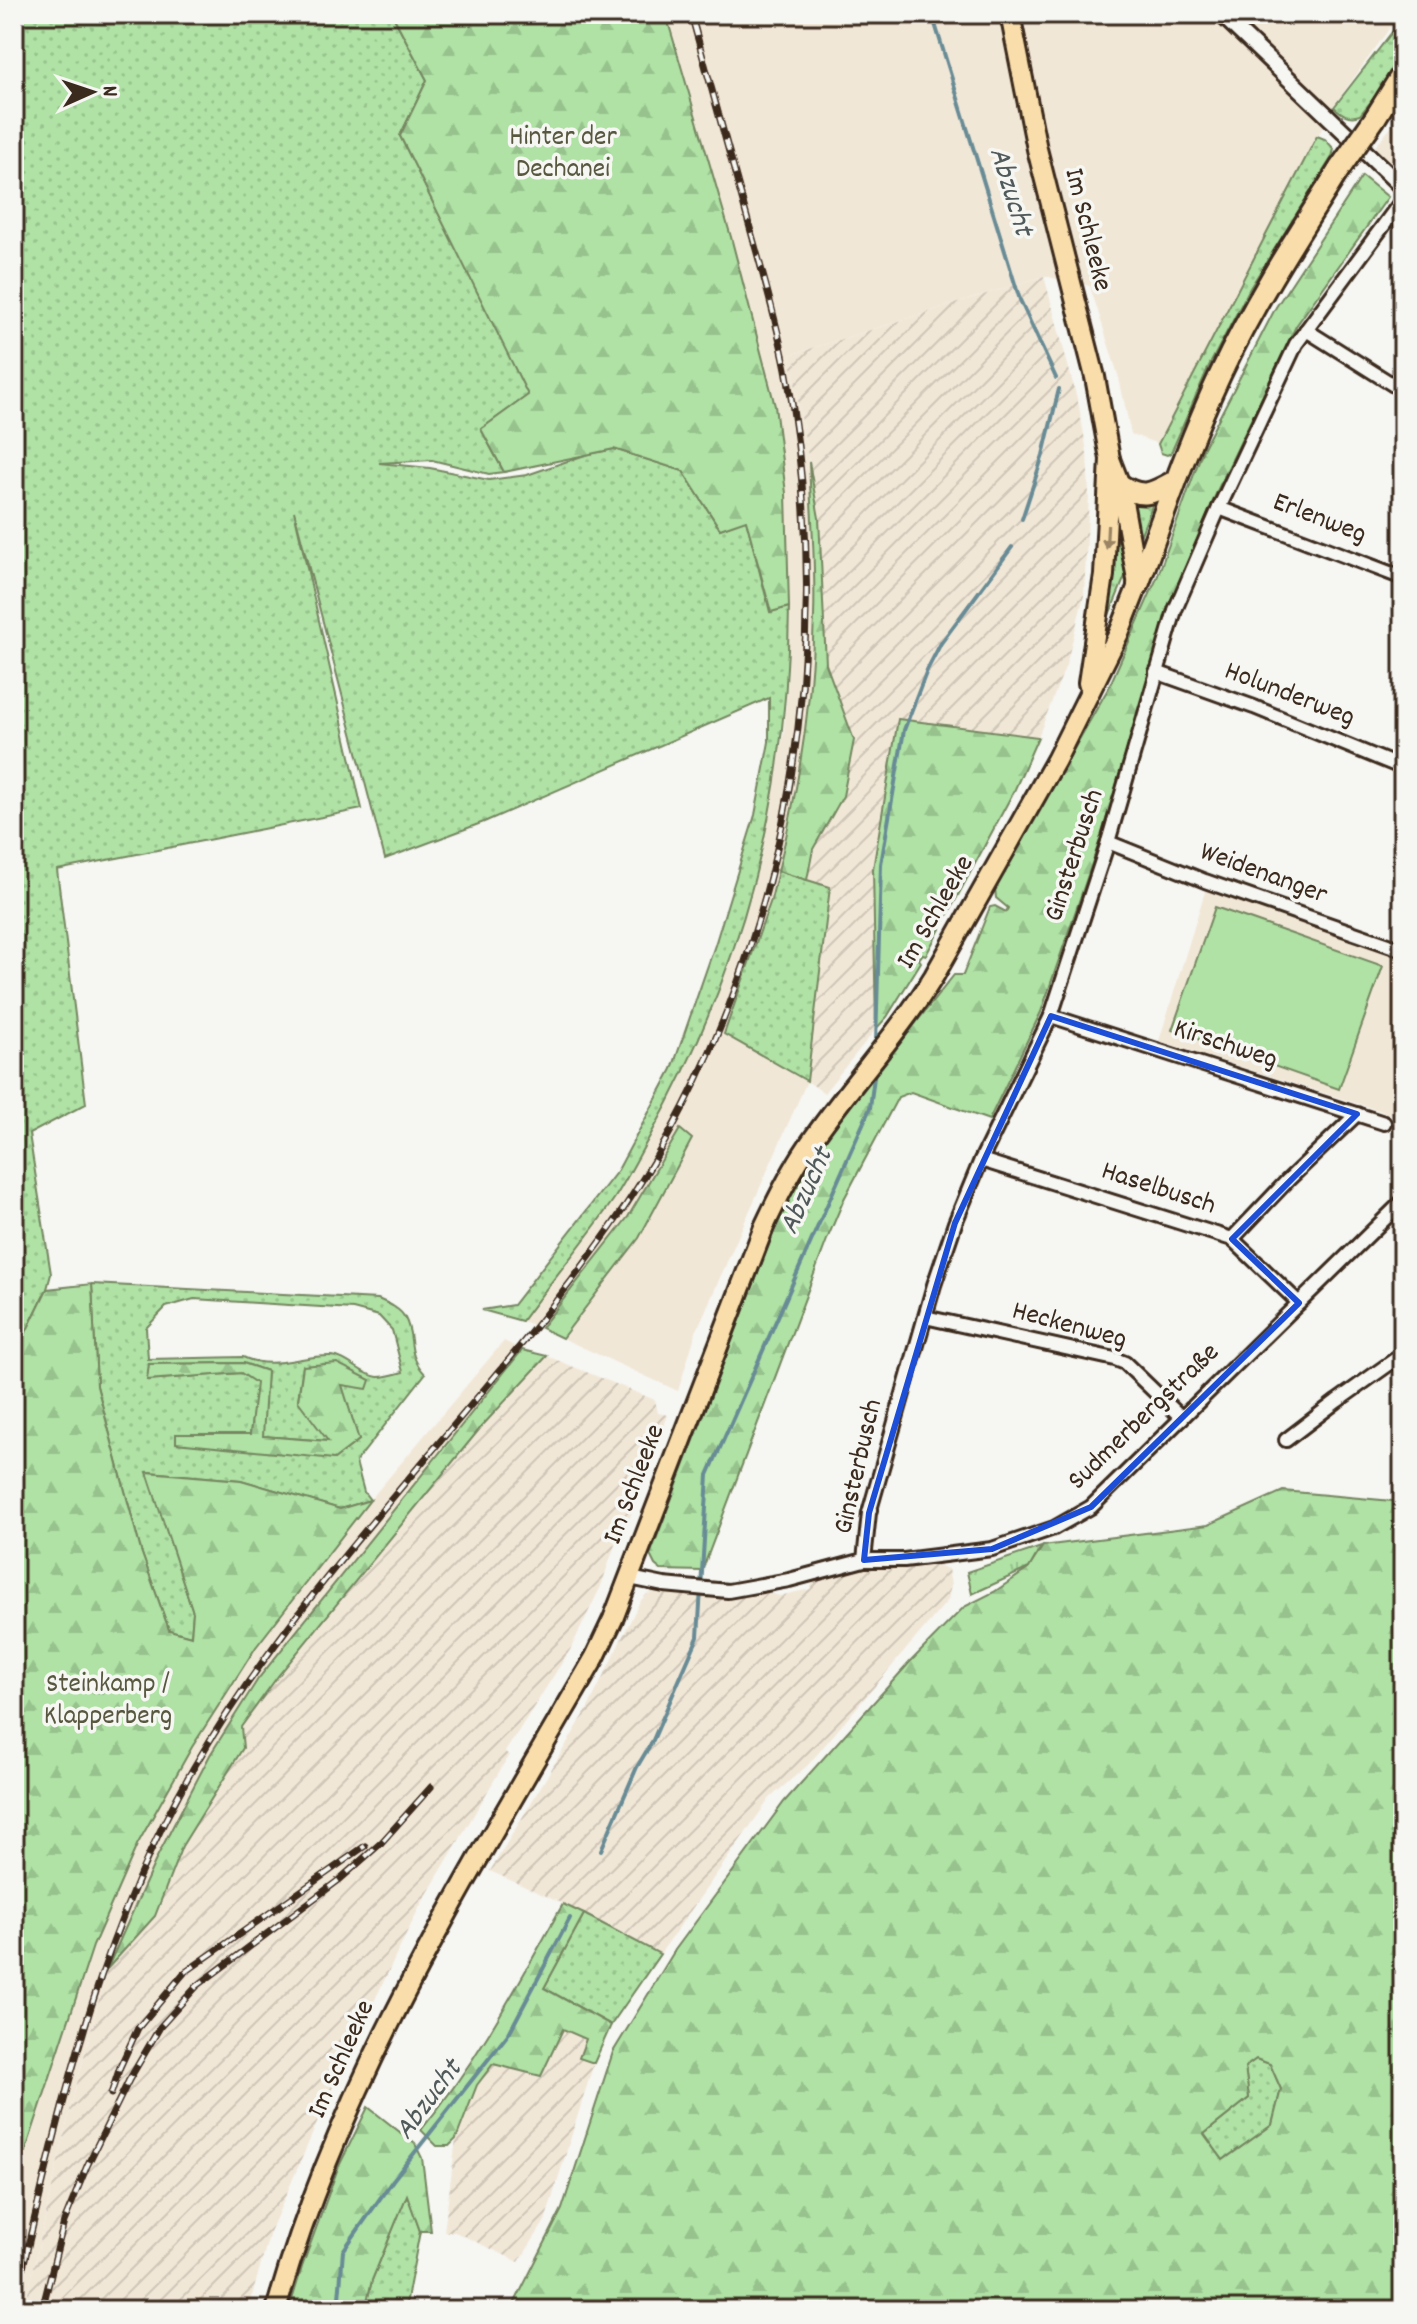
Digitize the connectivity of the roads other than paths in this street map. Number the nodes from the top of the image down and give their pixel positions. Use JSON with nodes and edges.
{"nodes":[{"id":1,"x":1010,"y":14,"type":"edge"},
{"id":2,"x":1221,"y":14,"type":"edge"},
{"id":3,"x":1403,"y":73,"type":"edge"},
{"id":4,"x":1403,"y":94,"type":"edge"},
{"id":5,"x":1375,"y":118,"type":"junction"},
{"id":6,"x":1403,"y":188,"type":"edge"},
{"id":7,"x":1403,"y":199,"type":"edge"},
{"id":8,"x":1306,"y":330,"type":"junction"},
{"id":9,"x":1403,"y":391,"type":"edge"},
{"id":10,"x":1110,"y":459,"type":"junction"},
{"id":11,"x":1175,"y":481,"type":"junction"},
{"id":12,"x":1120,"y":485,"type":"junction"},
{"id":13,"x":1219,"y":508,"type":"junction"},
{"id":14,"x":1403,"y":578,"type":"edge"},
{"id":15,"x":1138,"y":585,"type":"junction"},
{"id":16,"x":1156,"y":672,"type":"junction"},
{"id":17,"x":1085,"y":703,"type":"junction"},
{"id":18,"x":1403,"y":768,"type":"edge"},
{"id":19,"x":1108,"y":842,"type":"junction"},
{"id":20,"x":1403,"y":950,"type":"edge"},
{"id":21,"x":1051,"y":1016,"type":"junction"},
{"id":22,"x":1357,"y":1114,"type":"junction"},
{"id":23,"x":1384,"y":1123,"type":"dead end"},
{"id":24,"x":981,"y":1160,"type":"junction"},
{"id":25,"x":1403,"y":1201,"type":"edge"},
{"id":26,"x":1232,"y":1239,"type":"junction"},
{"id":27,"x":1299,"y":1303,"type":"junction"},
{"id":28,"x":925,"y":1317,"type":"junction"},
{"id":29,"x":1403,"y":1354,"type":"edge"},
{"id":30,"x":1182,"y":1418,"type":"junction"},
{"id":31,"x":1286,"y":1440,"type":"dead end"},
{"id":32,"x":864,"y":1560,"type":"junction"},
{"id":33,"x":630,"y":1578,"type":"junction"},
{"id":34,"x":276,"y":2310,"type":"edge"}],
"edges":[{"from":1,"to":10,"type":"main road","name":"Im Schleeke"},
{"from":2,"to":6,"type":"street"},
{"from":3,"to":5,"type":"highway"},
{"from":4,"to":5,"type":"highway"},
{"from":5,"to":11,"type":"highway","bridge":true},
{"from":7,"to":8,"type":"street","name":"Ginsterbusch"},
{"from":8,"to":9,"type":"street"},
{"from":8,"to":13,"type":"street","name":"Ginsterbusch"},
{"from":10,"to":12,"type":"main road","name":"Im Schleeke"},
{"from":10,"to":17,"type":"main road","name":"Im Schleeke","one_way":true},
{"from":11,"to":12,"type":"highway"},
{"from":11,"to":15,"type":"highway"},
{"from":12,"to":15,"type":"main road","name":"Im Schleeke"},
{"from":13,"to":14,"type":"street","name":"Erlenweg"},
{"from":13,"to":16,"type":"street","name":"Ginsterbusch"},
{"from":15,"to":17,"type":"main road","name":"Im Schleeke"},
{"from":16,"to":18,"type":"street","name":"Holunderweg"},
{"from":16,"to":19,"type":"street","name":"Ginsterbusch"},
{"from":17,"to":33,"type":"main road","name":"Im Schleeke"},
{"from":19,"to":20,"type":"street","name":"Weidenanger"},
{"from":19,"to":21,"type":"street","name":"Ginsterbusch"},
{"from":21,"to":22,"type":"street","name":"Kirschweg"},
{"from":21,"to":24,"type":"street","name":"Ginsterbusch"},
{"from":22,"to":23,"type":"street","name":"Kirschweg"},
{"from":22,"to":26,"type":"street"},
{"from":24,"to":26,"type":"street","name":"Haselbusch"},
{"from":24,"to":28,"type":"street","name":"Ginsterbusch"},
{"from":25,"to":27,"type":"street","name":"Sudmerbergstraße"},
{"from":26,"to":27,"type":"street","name":"Haselbusch"},
{"from":27,"to":30,"type":"street","name":"Sudmerbergstraße"},
{"from":28,"to":30,"type":"street","name":"Heckenweg"},
{"from":28,"to":32,"type":"street","name":"Ginsterbusch"},
{"from":29,"to":31,"type":"street"},
{"from":30,"to":32,"type":"street","name":"Sudmerbergstraße"},
{"from":32,"to":33,"type":"street","name":"Sudmerbergstraße"},
{"from":33,"to":34,"type":"main road","name":"Im Schleeke"}]}
